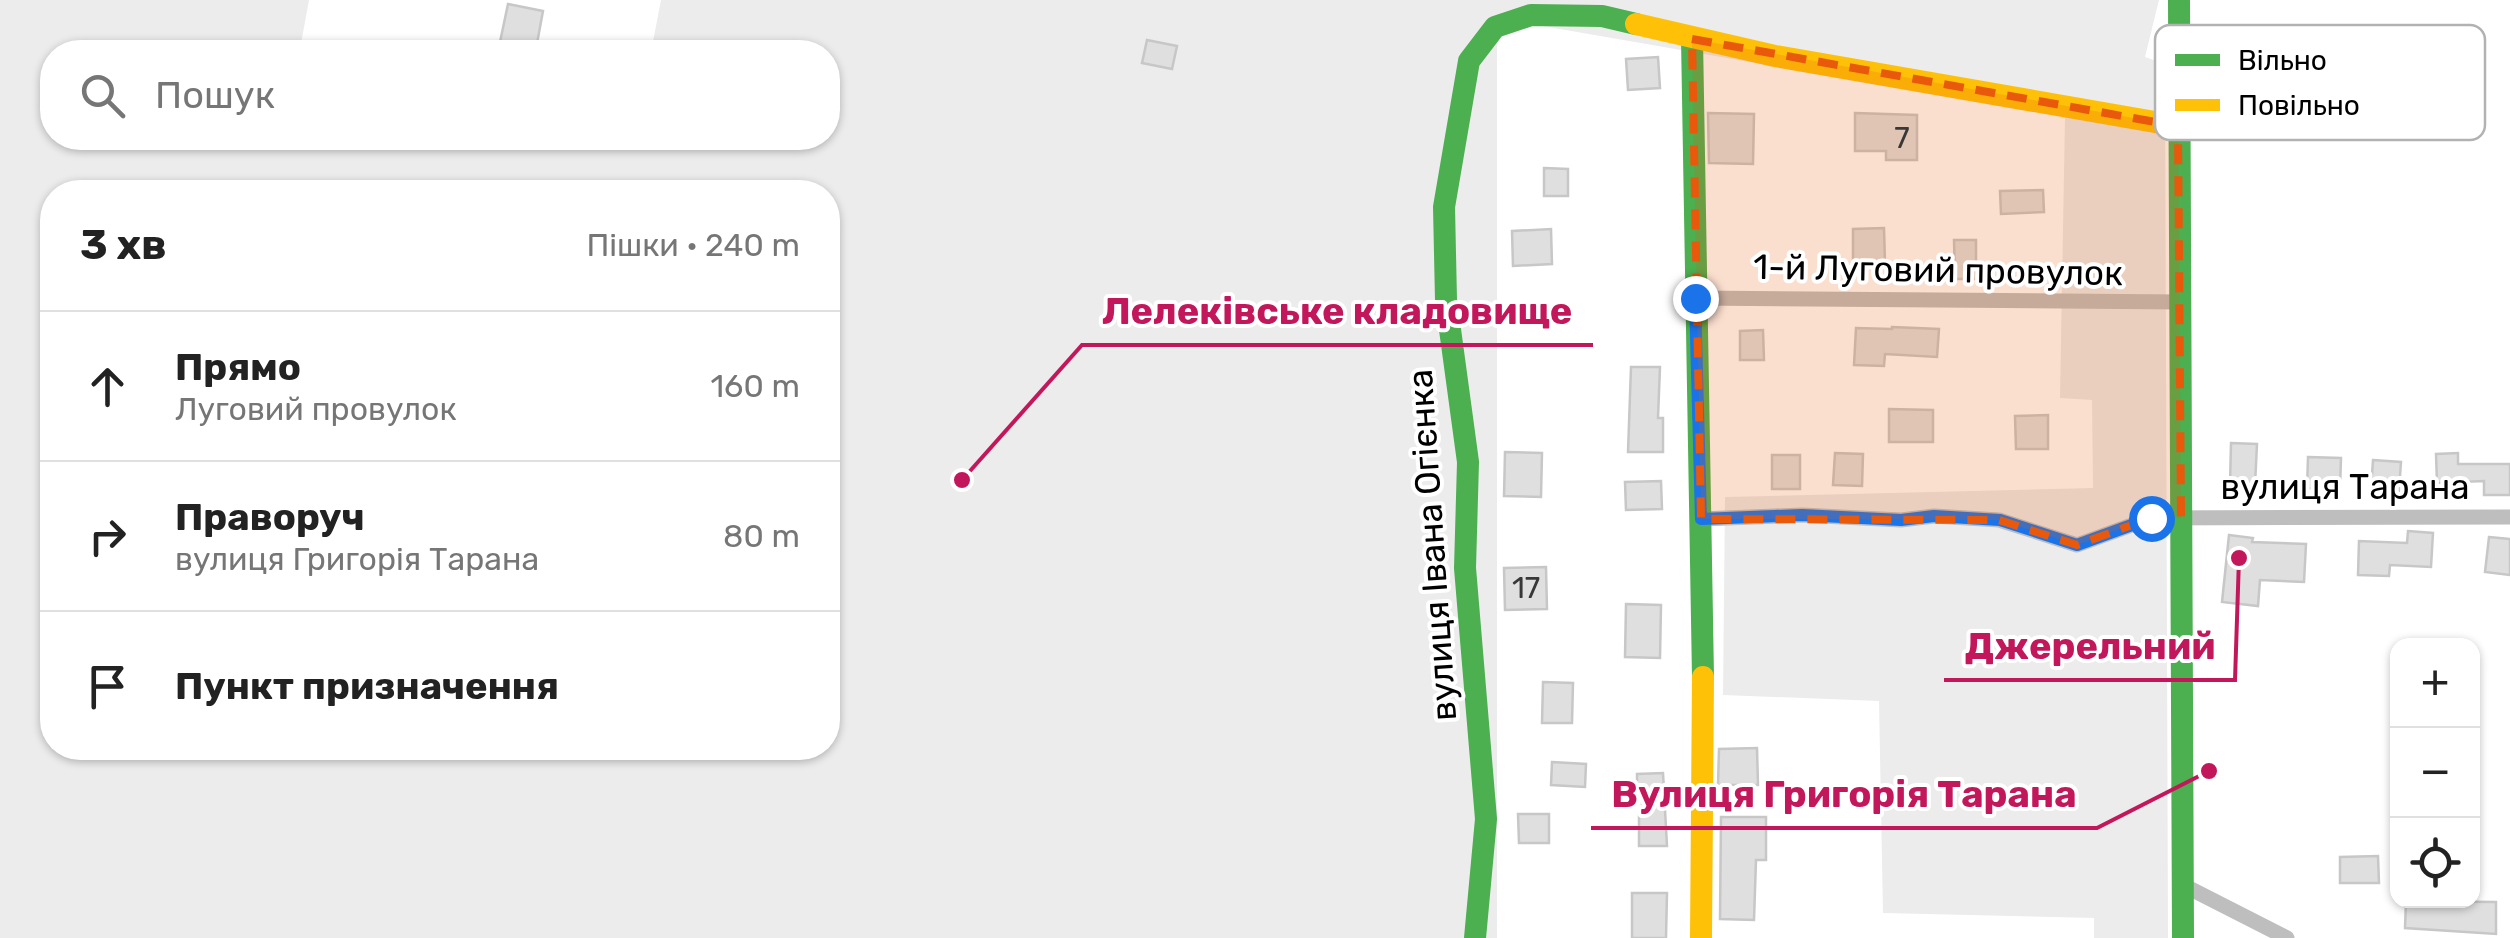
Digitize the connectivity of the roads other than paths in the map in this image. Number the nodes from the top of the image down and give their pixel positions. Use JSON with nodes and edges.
{"nodes":[{"id":1,"x":1692,"y":38,"type":"junction"},
{"id":2,"x":2155,"y":122,"type":"edge"},
{"id":3,"x":2178,"y":140,"type":"edge"},
{"id":4,"x":1695,"y":298,"type":"junction"},
{"id":5,"x":2181,"y":302,"type":"junction"},
{"id":6,"x":2510,"y":517,"type":"edge"},
{"id":7,"x":2181,"y":518,"type":"junction"},
{"id":8,"x":1701,"y":519,"type":"junction"},
{"id":9,"x":2182,"y":886,"type":"junction"},
{"id":10,"x":1475,"y":938,"type":"edge"},
{"id":11,"x":1701,"y":938,"type":"edge"},
{"id":12,"x":2183,"y":938,"type":"edge"},
{"id":13,"x":2287,"y":938,"type":"edge"}],
"edges":[{"from":1,"to":2,"type":"street","name":"вулиця Івана Огієнка"},
{"from":1,"to":4,"type":"street"},
{"from":1,"to":10,"type":"street","name":"вулиця Івана Огієнка"},
{"from":3,"to":5,"type":"street"},
{"from":4,"to":5,"type":"street","name":"1-й Луговий провулок"},
{"from":4,"to":8,"type":"street"},
{"from":5,"to":7,"type":"street"},
{"from":6,"to":7,"type":"street","name":"вулиця Тарана"},
{"from":7,"to":8,"type":"street","name":"вулиця Тарана"},
{"from":7,"to":9,"type":"street"},
{"from":8,"to":11,"type":"street"},
{"from":9,"to":12,"type":"street"},
{"from":9,"to":13,"type":"street"}]}
